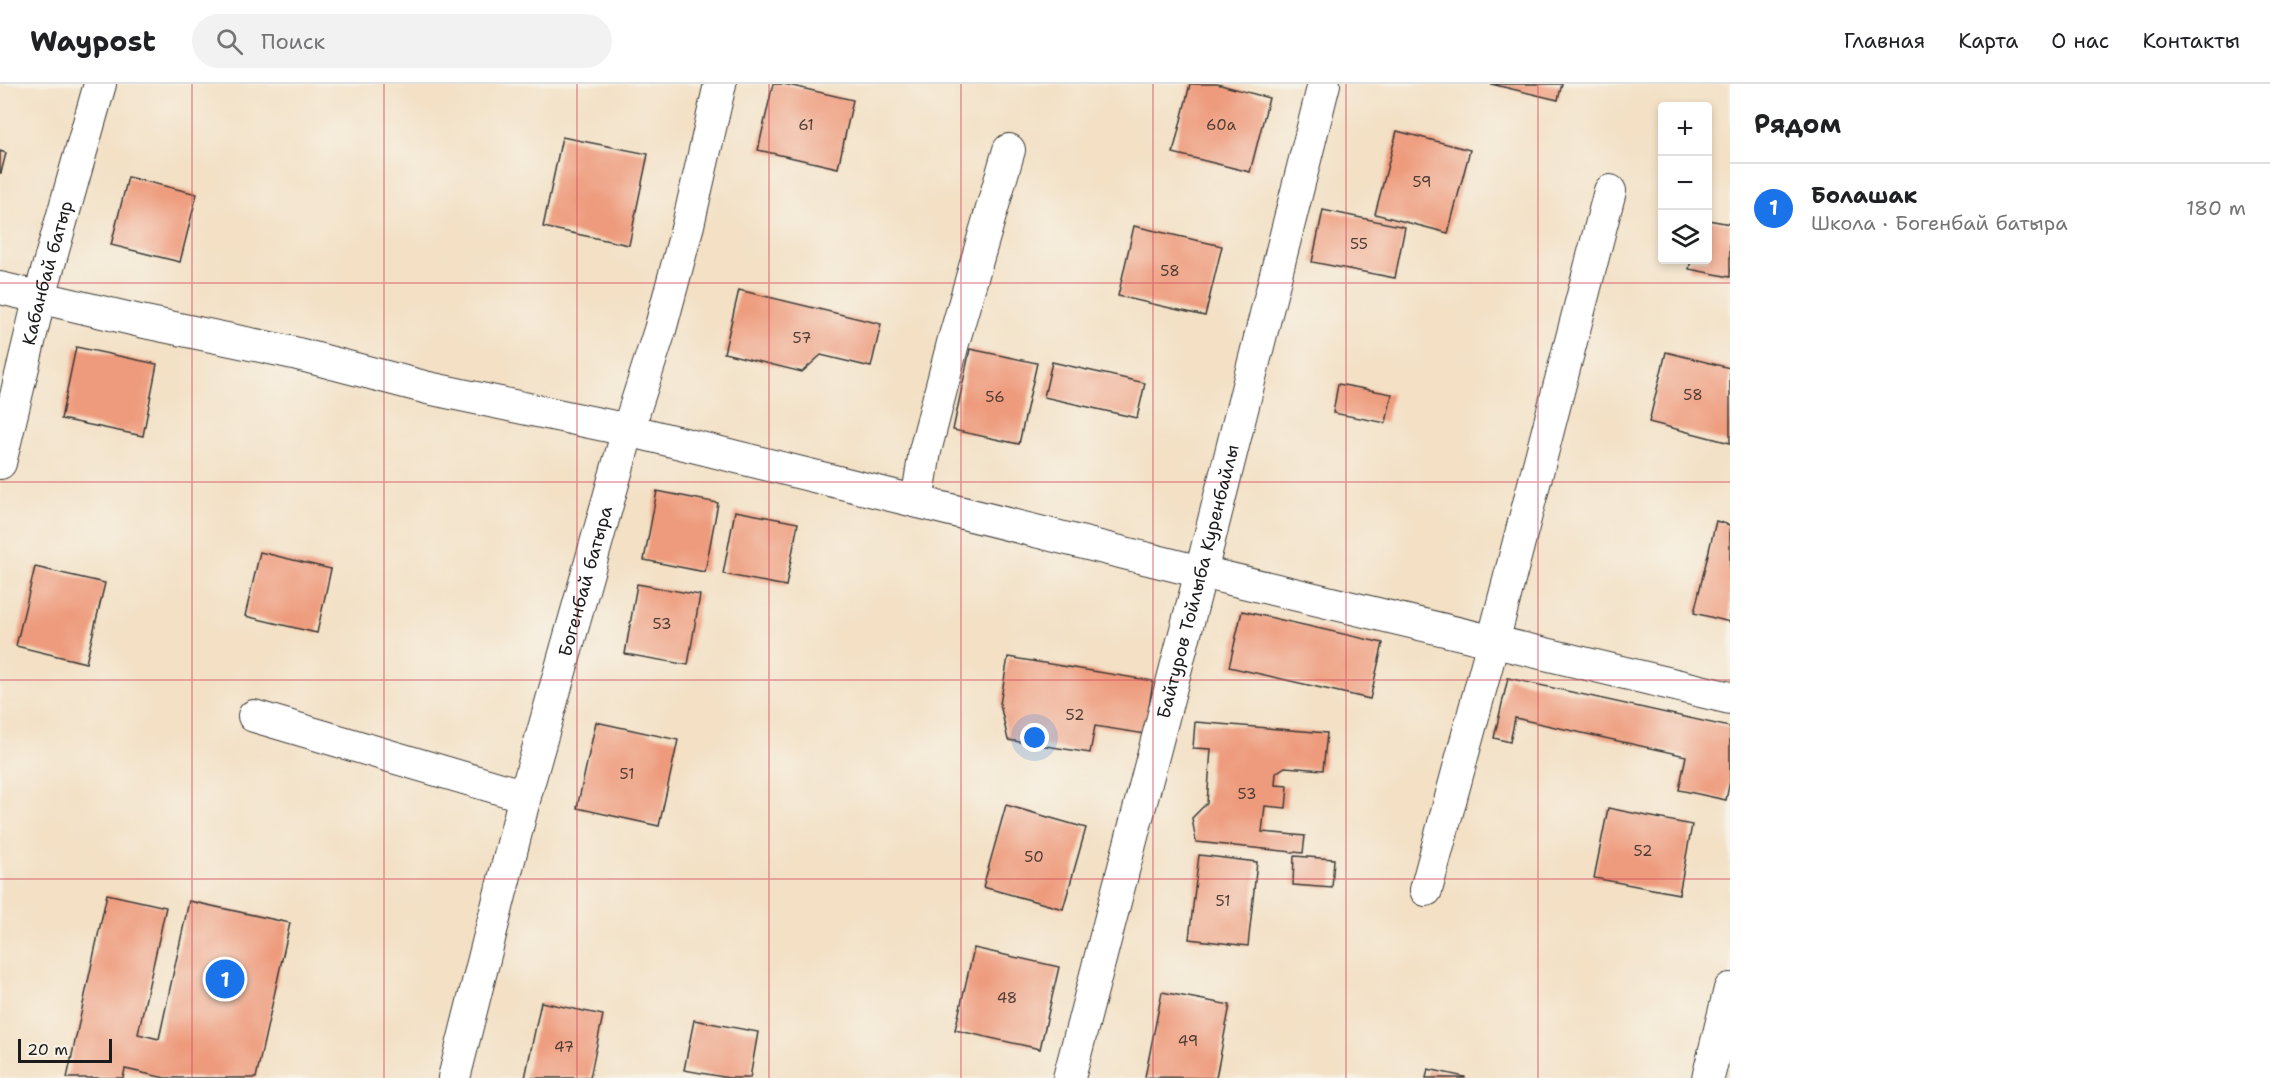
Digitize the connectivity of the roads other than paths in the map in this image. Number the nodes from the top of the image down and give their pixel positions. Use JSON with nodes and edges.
{"nodes":[{"id":1,"x":100,"y":84,"type":"edge"},
{"id":2,"x":720,"y":84,"type":"edge"},
{"id":3,"x":1324,"y":84,"type":"edge"},
{"id":4,"x":1010,"y":150,"type":"dead end"},
{"id":5,"x":1610,"y":191,"type":"dead end"},
{"id":6,"x":0,"y":288,"type":"edge"},
{"id":7,"x":39,"y":297,"type":"junction"},
{"id":8,"x":628,"y":430,"type":"junction"},
{"id":9,"x":0,"y":463,"type":"edge"},
{"id":10,"x":917,"y":502,"type":"junction"},
{"id":11,"x":1201,"y":572,"type":"junction"},
{"id":12,"x":1493,"y":642,"type":"junction"},
{"id":13,"x":1730,"y":698,"type":"edge"},
{"id":14,"x":254,"y":716,"type":"dead end"},
{"id":15,"x":525,"y":796,"type":"junction"},
{"id":16,"x":1426,"y":890,"type":"dead end"},
{"id":17,"x":1730,"y":989,"type":"edge"},
{"id":18,"x":454,"y":1078,"type":"edge"},
{"id":19,"x":1069,"y":1078,"type":"edge"},
{"id":20,"x":1708,"y":1078,"type":"edge"}],
"edges":[{"from":1,"to":7,"type":"street","name":"Кабанбай батыр"},
{"from":2,"to":8,"type":"street","name":"Богенбай батыра"},
{"from":3,"to":11,"type":"street","name":"Байтуров Тойлыба Куренбайлы"},
{"from":4,"to":10,"type":"street"},
{"from":5,"to":12,"type":"street"},
{"from":6,"to":7,"type":"street"},
{"from":7,"to":8,"type":"street"},
{"from":7,"to":9,"type":"street","name":"Кабанбай батыр"},
{"from":8,"to":10,"type":"street"},
{"from":8,"to":15,"type":"street","name":"Богенбай батыра"},
{"from":10,"to":11,"type":"street"},
{"from":11,"to":12,"type":"street"},
{"from":11,"to":19,"type":"street","name":"Байтуров Тойлыба Куренбайлы"},
{"from":12,"to":13,"type":"street"},
{"from":12,"to":16,"type":"street"},
{"from":14,"to":15,"type":"street"},
{"from":15,"to":18,"type":"street","name":"Богенбай батыра"},
{"from":17,"to":20,"type":"street"}]}
